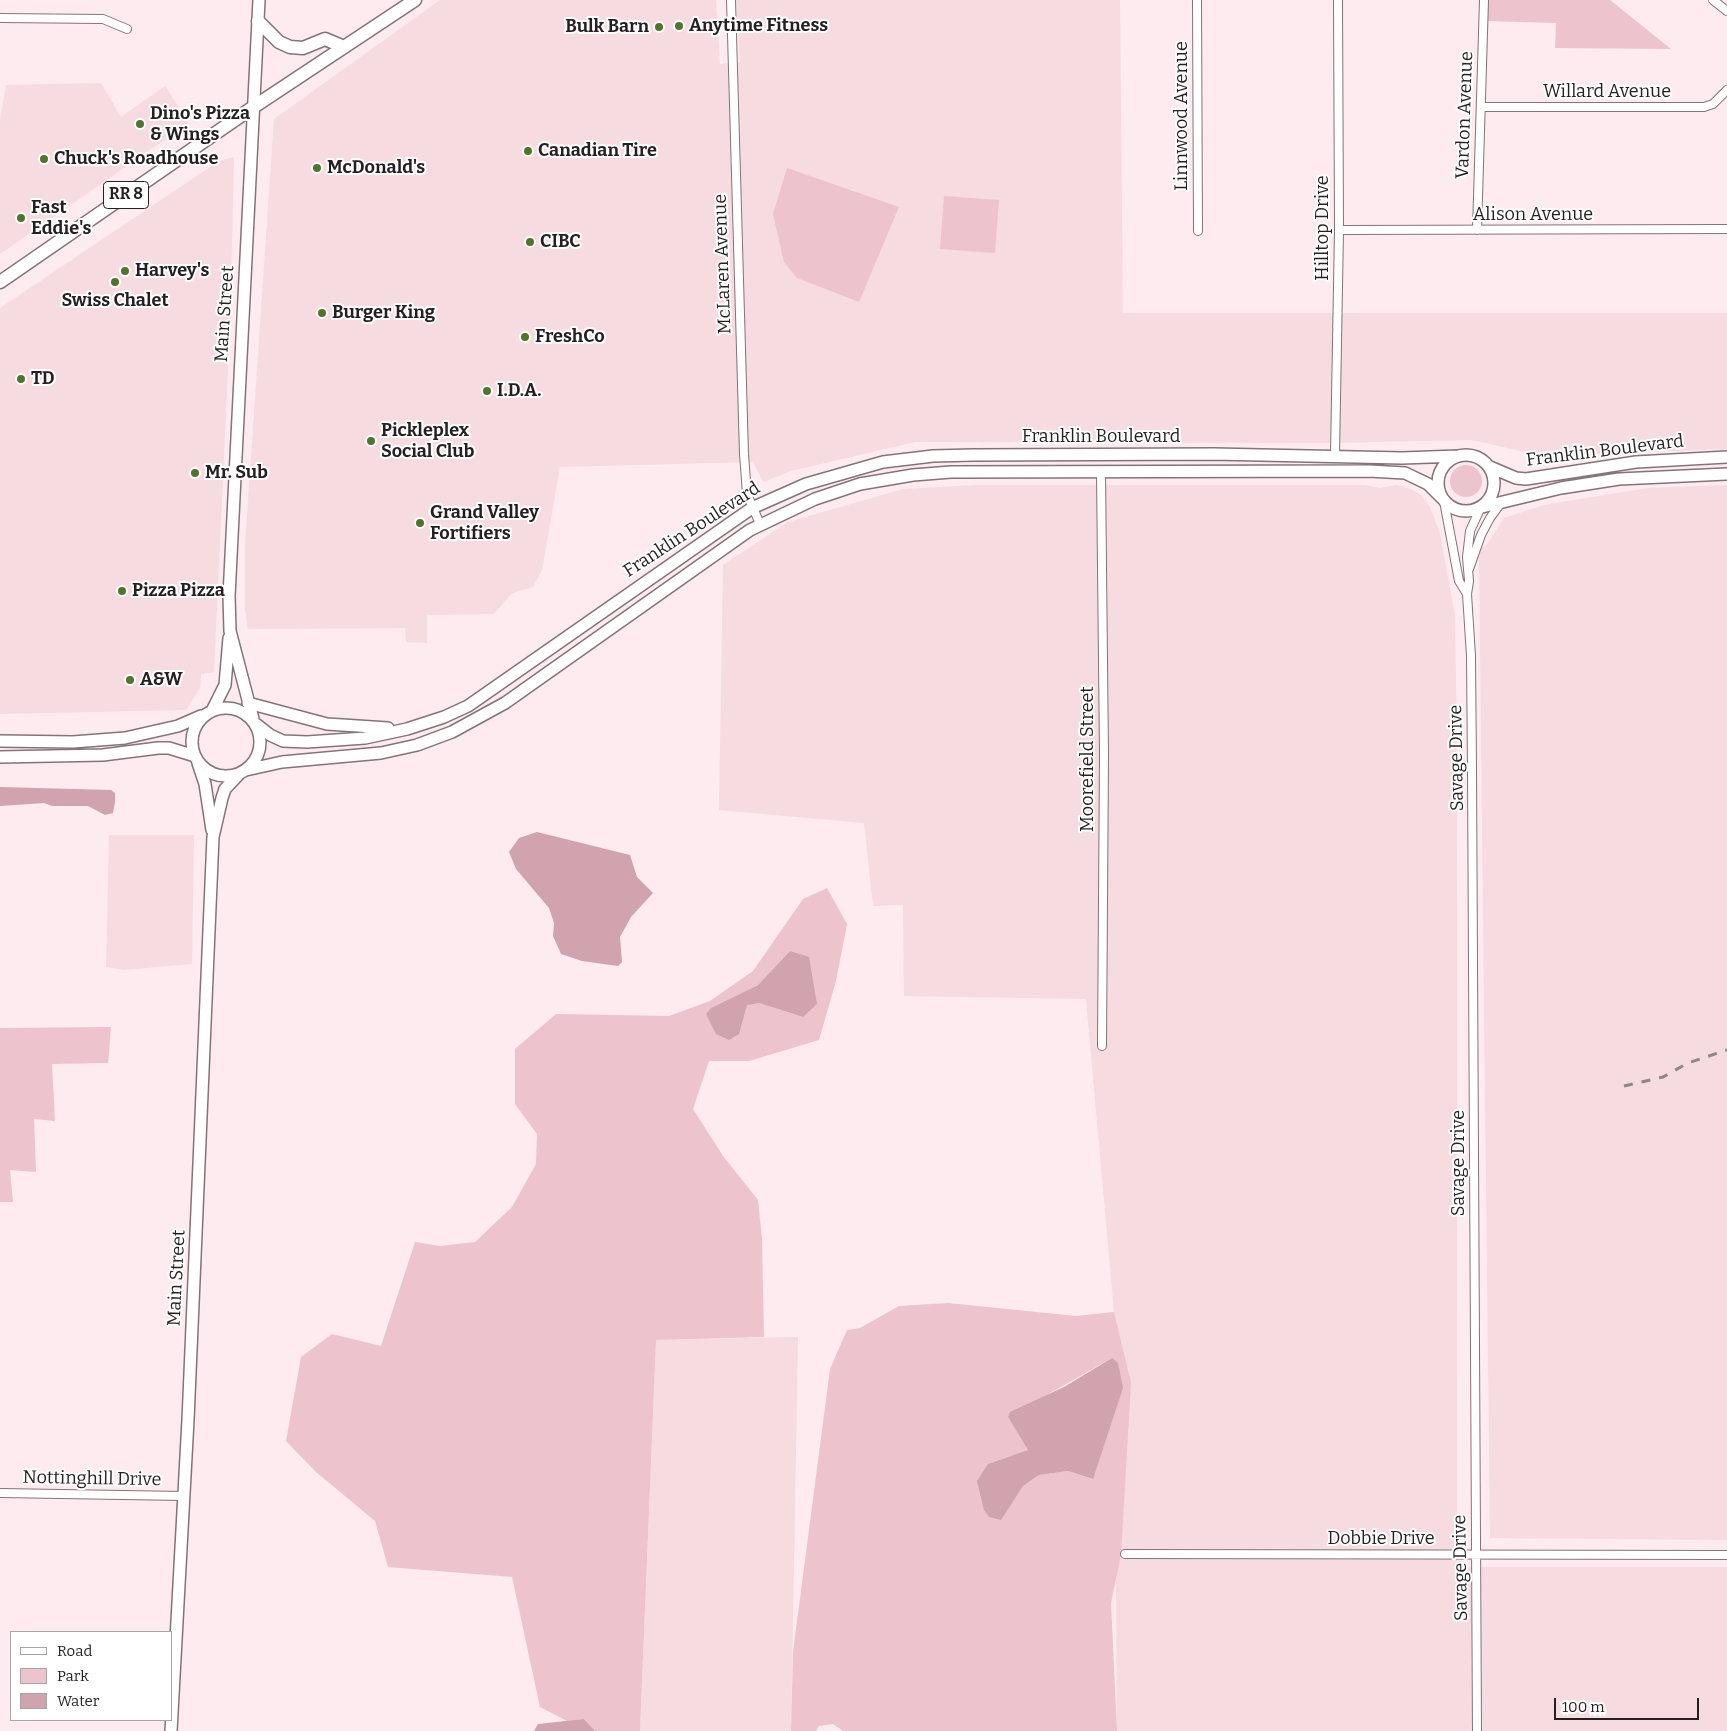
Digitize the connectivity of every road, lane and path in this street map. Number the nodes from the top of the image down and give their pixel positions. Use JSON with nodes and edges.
{"nodes":[{"id":1,"x":259,"y":0,"type":"edge"},
{"id":2,"x":415,"y":0,"type":"edge"},
{"id":3,"x":731,"y":0,"type":"edge"},
{"id":4,"x":1196,"y":0,"type":"edge"},
{"id":5,"x":1338,"y":0,"type":"edge"},
{"id":6,"x":1484,"y":0,"type":"edge"},
{"id":7,"x":1713,"y":0,"type":"edge"},
{"id":8,"x":1727,"y":11,"type":"edge"},
{"id":9,"x":0,"y":18,"type":"edge"},
{"id":10,"x":258,"y":21,"type":"junction"},
{"id":11,"x":127,"y":28,"type":"dead end"},
{"id":12,"x":344,"y":47,"type":"junction"},
{"id":13,"x":1727,"y":90,"type":"edge"},
{"id":14,"x":1481,"y":107,"type":"junction"},
{"id":15,"x":252,"y":108,"type":"junction"},
{"id":16,"x":1727,"y":229,"type":"edge"},
{"id":17,"x":1339,"y":230,"type":"junction"},
{"id":18,"x":1478,"y":230,"type":"junction"},
{"id":19,"x":1198,"y":231,"type":"dead end"},
{"id":20,"x":0,"y":282,"type":"edge"},
{"id":21,"x":1335,"y":455,"type":"junction"},
{"id":22,"x":1458,"y":456,"type":"junction"},
{"id":23,"x":1727,"y":457,"type":"edge"},
{"id":24,"x":1490,"y":467,"type":"junction"},
{"id":25,"x":1102,"y":472,"type":"junction"},
{"id":26,"x":1727,"y":474,"type":"edge"},
{"id":27,"x":1443,"y":499,"type":"junction"},
{"id":28,"x":1501,"y":503,"type":"junction"},
{"id":29,"x":752,"y":508,"type":"junction"},
{"id":30,"x":1481,"y":508,"type":"junction"},
{"id":31,"x":760,"y":524,"type":"junction"},
{"id":32,"x":1468,"y":571,"type":"junction"},
{"id":33,"x":1467,"y":594,"type":"junction"},
{"id":34,"x":230,"y":631,"type":"junction"},
{"id":35,"x":248,"y":703,"type":"junction"},
{"id":36,"x":210,"y":711,"type":"junction"},
{"id":37,"x":254,"y":722,"type":"junction"},
{"id":38,"x":407,"y":729,"type":"junction"},
{"id":39,"x":0,"y":741,"type":"edge"},
{"id":40,"x":0,"y":757,"type":"edge"},
{"id":41,"x":196,"y":759,"type":"junction"},
{"id":42,"x":243,"y":771,"type":"junction"},
{"id":43,"x":213,"y":837,"type":"junction"},
{"id":44,"x":1102,"y":1046,"type":"dead end"},
{"id":45,"x":0,"y":1493,"type":"edge"},
{"id":46,"x":184,"y":1496,"type":"junction"},
{"id":47,"x":1125,"y":1554,"type":"dead end"},
{"id":48,"x":1477,"y":1554,"type":"junction"},
{"id":49,"x":1727,"y":1555,"type":"edge"},
{"id":50,"x":172,"y":1713,"type":"edge"},
{"id":51,"x":1477,"y":1731,"type":"edge"}],
"edges":[{"from":1,"to":10,"type":"main road","name":"Main Street"},
{"from":2,"to":12,"type":"main road","number":"RR 8"},
{"from":3,"to":29,"type":"street","name":"McLaren Avenue"},
{"from":4,"to":19,"type":"street","name":"Linnwood Avenue"},
{"from":5,"to":17,"type":"street","name":"Hilltop Drive"},
{"from":6,"to":14,"type":"street","name":"Vardon Avenue"},
{"from":7,"to":8,"type":"street"},
{"from":9,"to":11,"type":"street"},
{"from":10,"to":12,"type":"main road"},
{"from":10,"to":15,"type":"main road","name":"Main Street"},
{"from":12,"to":15,"type":"main road","number":"RR 8"},
{"from":13,"to":14,"type":"street","name":"Willard Avenue"},
{"from":14,"to":18,"type":"street","name":"Vardon Avenue"},
{"from":15,"to":20,"type":"main road","number":"RR 8"},
{"from":15,"to":34,"type":"main road","name":"Main Street"},
{"from":16,"to":18,"type":"street","name":"Alison Avenue"},
{"from":17,"to":18,"type":"street","name":"Alison Avenue"},
{"from":17,"to":21,"type":"street","name":"Hilltop Drive"},
{"from":21,"to":22,"type":"main road","name":"Franklin Boulevard"},
{"from":21,"to":29,"type":"main road","name":"Franklin Boulevard"},
{"from":22,"to":24,"type":"main road"},
{"from":22,"to":27,"type":"main road"},
{"from":23,"to":24,"type":"main road","name":"Franklin Boulevard"},
{"from":24,"to":30,"type":"main road"},
{"from":25,"to":27,"type":"main road","name":"Franklin Boulevard"},
{"from":25,"to":31,"type":"main road","name":"Franklin Boulevard"},
{"from":25,"to":44,"type":"street","name":"Moorefield Street"},
{"from":26,"to":28,"type":"main road","name":"Franklin Boulevard"},
{"from":27,"to":30,"type":"main road"},
{"from":27,"to":33,"type":"street","name":"Savage Drive"},
{"from":28,"to":30,"type":"main road","name":"Franklin Boulevard"},
{"from":28,"to":32,"type":"street"},
{"from":29,"to":31,"type":"street","name":"McLaren Avenue"},
{"from":29,"to":38,"type":"main road","name":"Franklin Boulevard"},
{"from":30,"to":32,"type":"street","name":"Savage Drive"},
{"from":31,"to":42,"type":"main road","name":"Franklin Boulevard"},
{"from":32,"to":33,"type":"street","name":"Savage Drive"},
{"from":33,"to":48,"type":"street","name":"Savage Drive"},
{"from":34,"to":35,"type":"main road","name":"Main Street"},
{"from":34,"to":36,"type":"main road","name":"Main Street"},
{"from":35,"to":37,"type":"main road","name":"Main Street"},
{"from":35,"to":38,"type":"main road"},
{"from":36,"to":37,"type":"main road"},
{"from":36,"to":39,"type":"main road"},
{"from":36,"to":41,"type":"main road"},
{"from":37,"to":38,"type":"main road","name":"Franklin Boulevard"},
{"from":37,"to":42,"type":"main road"},
{"from":40,"to":41,"type":"main road"},
{"from":41,"to":42,"type":"main road"},
{"from":41,"to":43,"type":"main road","name":"Main Street"},
{"from":42,"to":43,"type":"main road","name":"Main Street"},
{"from":43,"to":46,"type":"main road","name":"Main Street"},
{"from":45,"to":46,"type":"street","name":"Nottinghill Drive"},
{"from":46,"to":50,"type":"main road","name":"Main Street"},
{"from":47,"to":48,"type":"street","name":"Dobbie Drive"},
{"from":48,"to":49,"type":"street","name":"Dobbie Drive"},
{"from":48,"to":51,"type":"street","name":"Savage Drive"}]}
